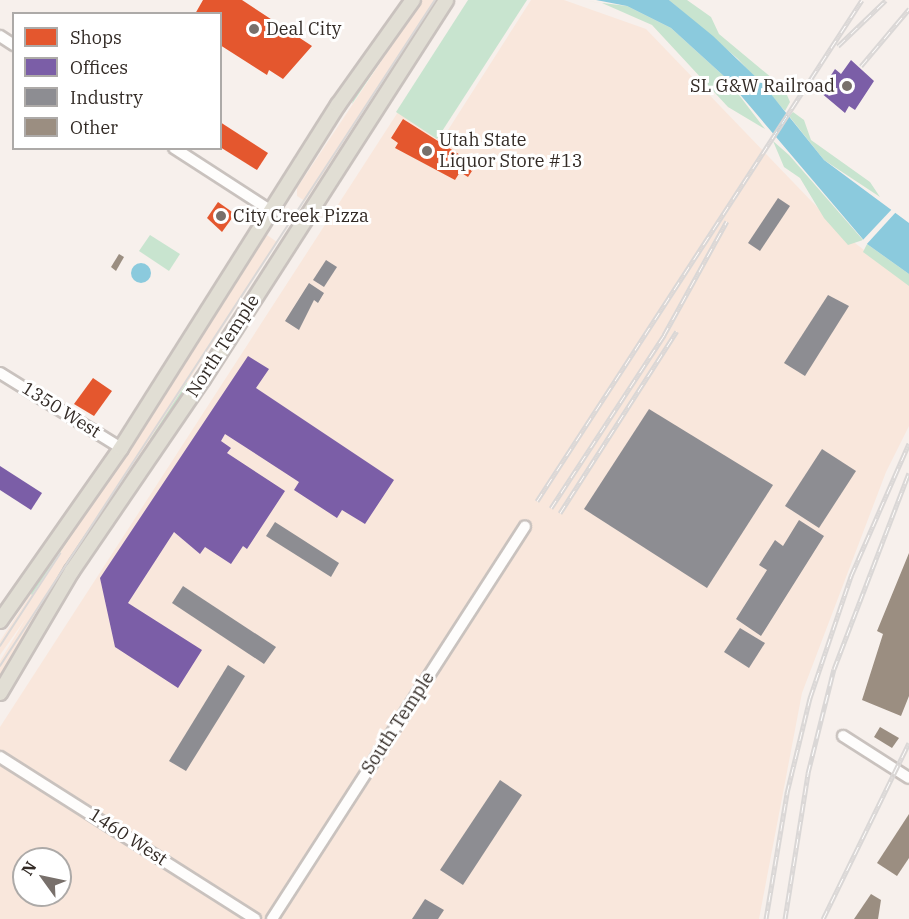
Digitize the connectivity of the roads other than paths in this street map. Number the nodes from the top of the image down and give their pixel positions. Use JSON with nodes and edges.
{"nodes":[{"id":1,"x":413,"y":0,"type":"edge"},
{"id":2,"x":446,"y":0,"type":"edge"},
{"id":3,"x":177,"y":150,"type":"edge"},
{"id":4,"x":270,"y":210,"type":"junction"},
{"id":5,"x":0,"y":373,"type":"edge"},
{"id":6,"x":121,"y":448,"type":"junction"},
{"id":7,"x":525,"y":526,"type":"dead end"},
{"id":8,"x":0,"y":621,"type":"edge"},
{"id":9,"x":0,"y":693,"type":"edge"},
{"id":10,"x":843,"y":736,"type":"dead end"},
{"id":11,"x":0,"y":757,"type":"edge"},
{"id":12,"x":909,"y":778,"type":"edge"},
{"id":13,"x":255,"y":919,"type":"edge"},
{"id":14,"x":272,"y":919,"type":"edge"}],
"edges":[{"from":1,"to":4,"type":"main road","name":"North Temple"},
{"from":2,"to":9,"type":"main road","name":"North Temple"},
{"from":3,"to":4,"type":"street"},
{"from":4,"to":6,"type":"main road","name":"North Temple"},
{"from":5,"to":6,"type":"street","name":"1350 West"},
{"from":6,"to":8,"type":"main road","name":"North Temple"},
{"from":7,"to":14,"type":"street","name":"South Temple"},
{"from":10,"to":12,"type":"street"},
{"from":11,"to":13,"type":"street","name":"1460 West"}]}
